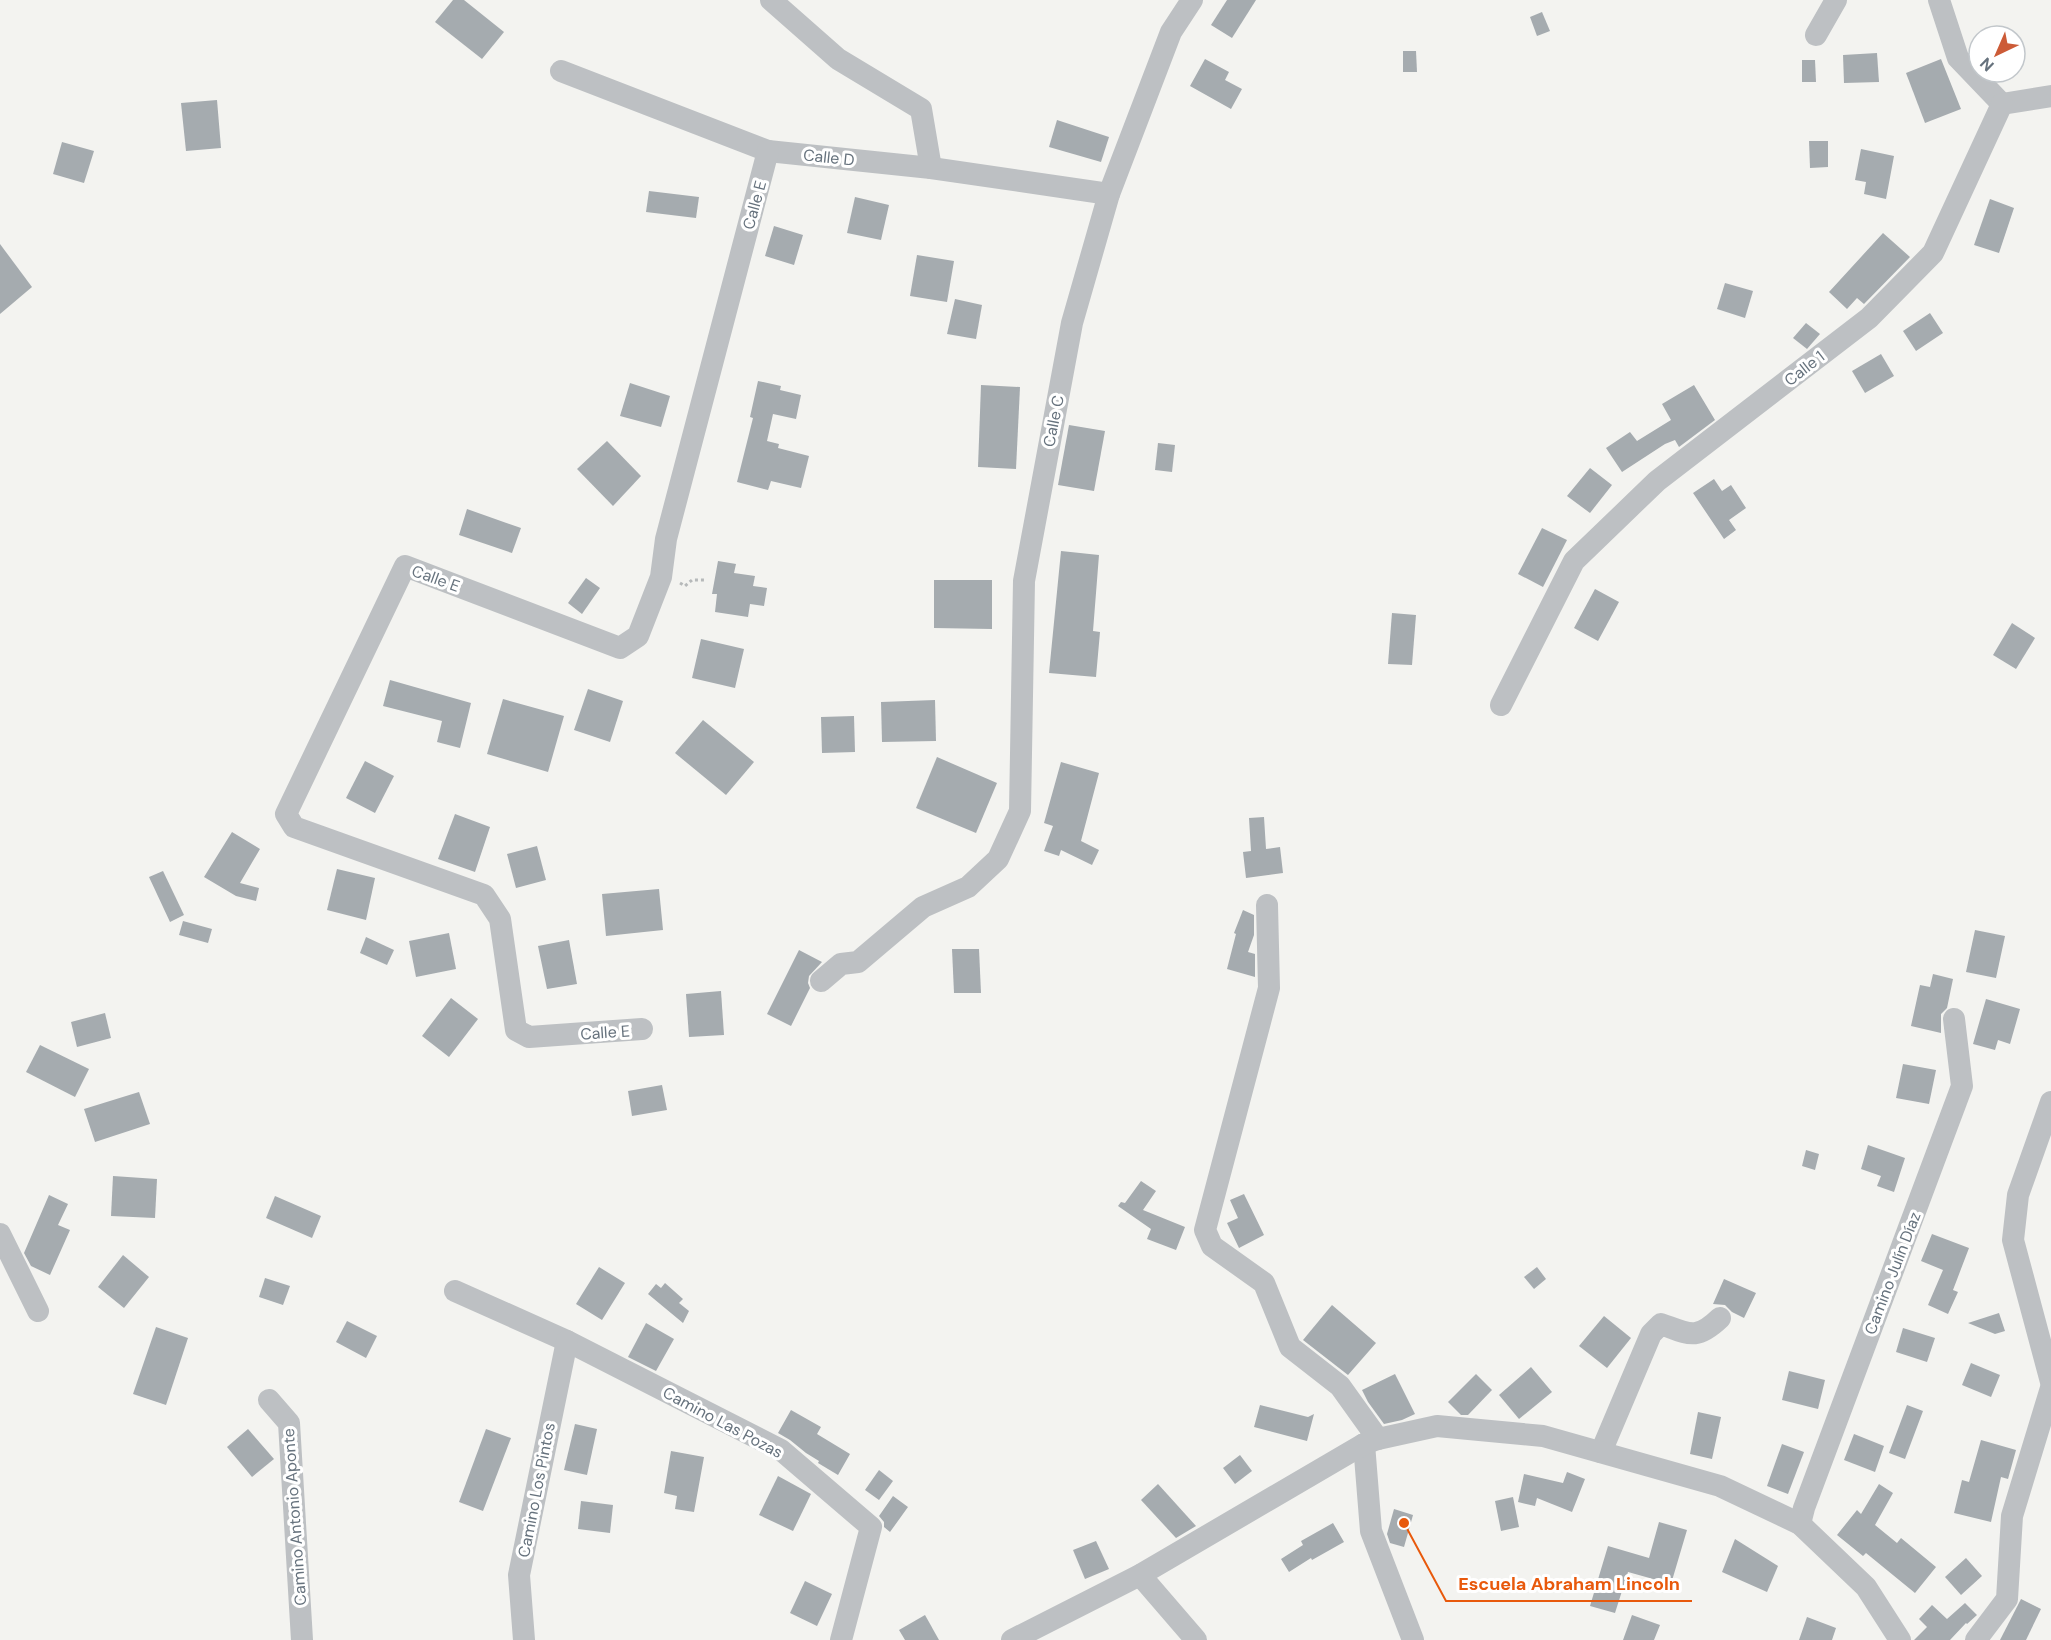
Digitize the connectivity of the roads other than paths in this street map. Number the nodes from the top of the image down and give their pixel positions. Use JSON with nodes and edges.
{"nodes":[{"id":1,"x":771,"y":0,"type":"edge"},
{"id":2,"x":1192,"y":0,"type":"edge"},
{"id":3,"x":1836,"y":0,"type":"edge"},
{"id":4,"x":1939,"y":0,"type":"edge"},
{"id":5,"x":1816,"y":35,"type":"dead end"},
{"id":6,"x":561,"y":71,"type":"dead end"},
{"id":7,"x":2051,"y":96,"type":"edge"},
{"id":8,"x":2002,"y":104,"type":"junction"},
{"id":9,"x":768,"y":151,"type":"junction"},
{"id":10,"x":931,"y":168,"type":"junction"},
{"id":11,"x":1109,"y":194,"type":"junction"},
{"id":12,"x":1501,"y":705,"type":"dead end"},
{"id":13,"x":1267,"y":906,"type":"dead end"},
{"id":14,"x":821,"y":981,"type":"dead end"},
{"id":15,"x":1954,"y":1019,"type":"dead end"},
{"id":16,"x":642,"y":1029,"type":"dead end"},
{"id":17,"x":2051,"y":1102,"type":"edge"},
{"id":18,"x":0,"y":1234,"type":"edge"},
{"id":19,"x":455,"y":1291,"type":"dead end"},
{"id":20,"x":38,"y":1311,"type":"dead end"},
{"id":21,"x":1720,"y":1318,"type":"dead end"},
{"id":22,"x":567,"y":1341,"type":"junction"},
{"id":23,"x":2051,"y":1382,"type":"edge"},
{"id":24,"x":2051,"y":1388,"type":"edge"},
{"id":25,"x":269,"y":1400,"type":"dead end"},
{"id":26,"x":1371,"y":1442,"type":"junction"},
{"id":27,"x":1601,"y":1452,"type":"junction"},
{"id":28,"x":1800,"y":1524,"type":"junction"},
{"id":29,"x":1140,"y":1575,"type":"junction"},
{"id":30,"x":302,"y":1640,"type":"edge"},
{"id":31,"x":524,"y":1640,"type":"edge"},
{"id":32,"x":841,"y":1640,"type":"edge"},
{"id":33,"x":1012,"y":1640,"type":"edge"},
{"id":34,"x":1196,"y":1640,"type":"edge"},
{"id":35,"x":1413,"y":1640,"type":"edge"},
{"id":36,"x":1900,"y":1640,"type":"edge"},
{"id":37,"x":1976,"y":1640,"type":"edge"}],
"edges":[{"from":1,"to":10,"type":"street"},
{"from":2,"to":11,"type":"street","name":"Calle C"},
{"from":3,"to":5,"type":"street"},
{"from":4,"to":8,"type":"street"},
{"from":6,"to":9,"type":"street","name":"Calle D"},
{"from":7,"to":8,"type":"street"},
{"from":8,"to":12,"type":"street","name":"Calle 1"},
{"from":9,"to":10,"type":"street","name":"Calle D"},
{"from":9,"to":16,"type":"street","name":"Calle E"},
{"from":10,"to":11,"type":"street","name":"Calle D"},
{"from":11,"to":14,"type":"street","name":"Calle C"},
{"from":13,"to":26,"type":"street"},
{"from":15,"to":28,"type":"street","name":"Camino Julín Díaz"},
{"from":17,"to":23,"type":"street"},
{"from":18,"to":20,"type":"street"},
{"from":19,"to":22,"type":"street","name":"Camino Las Pozas"},
{"from":21,"to":27,"type":"street"},
{"from":22,"to":31,"type":"street","name":"Camino Los Pintos"},
{"from":22,"to":32,"type":"street","name":"Camino Las Pozas"},
{"from":24,"to":37,"type":"street"},
{"from":25,"to":30,"type":"street","name":"Camino Antonio Aponte"},
{"from":26,"to":27,"type":"street"},
{"from":26,"to":29,"type":"street"},
{"from":26,"to":35,"type":"street"},
{"from":27,"to":28,"type":"street"},
{"from":28,"to":36,"type":"street"},
{"from":29,"to":33,"type":"street"},
{"from":29,"to":34,"type":"street"}]}
